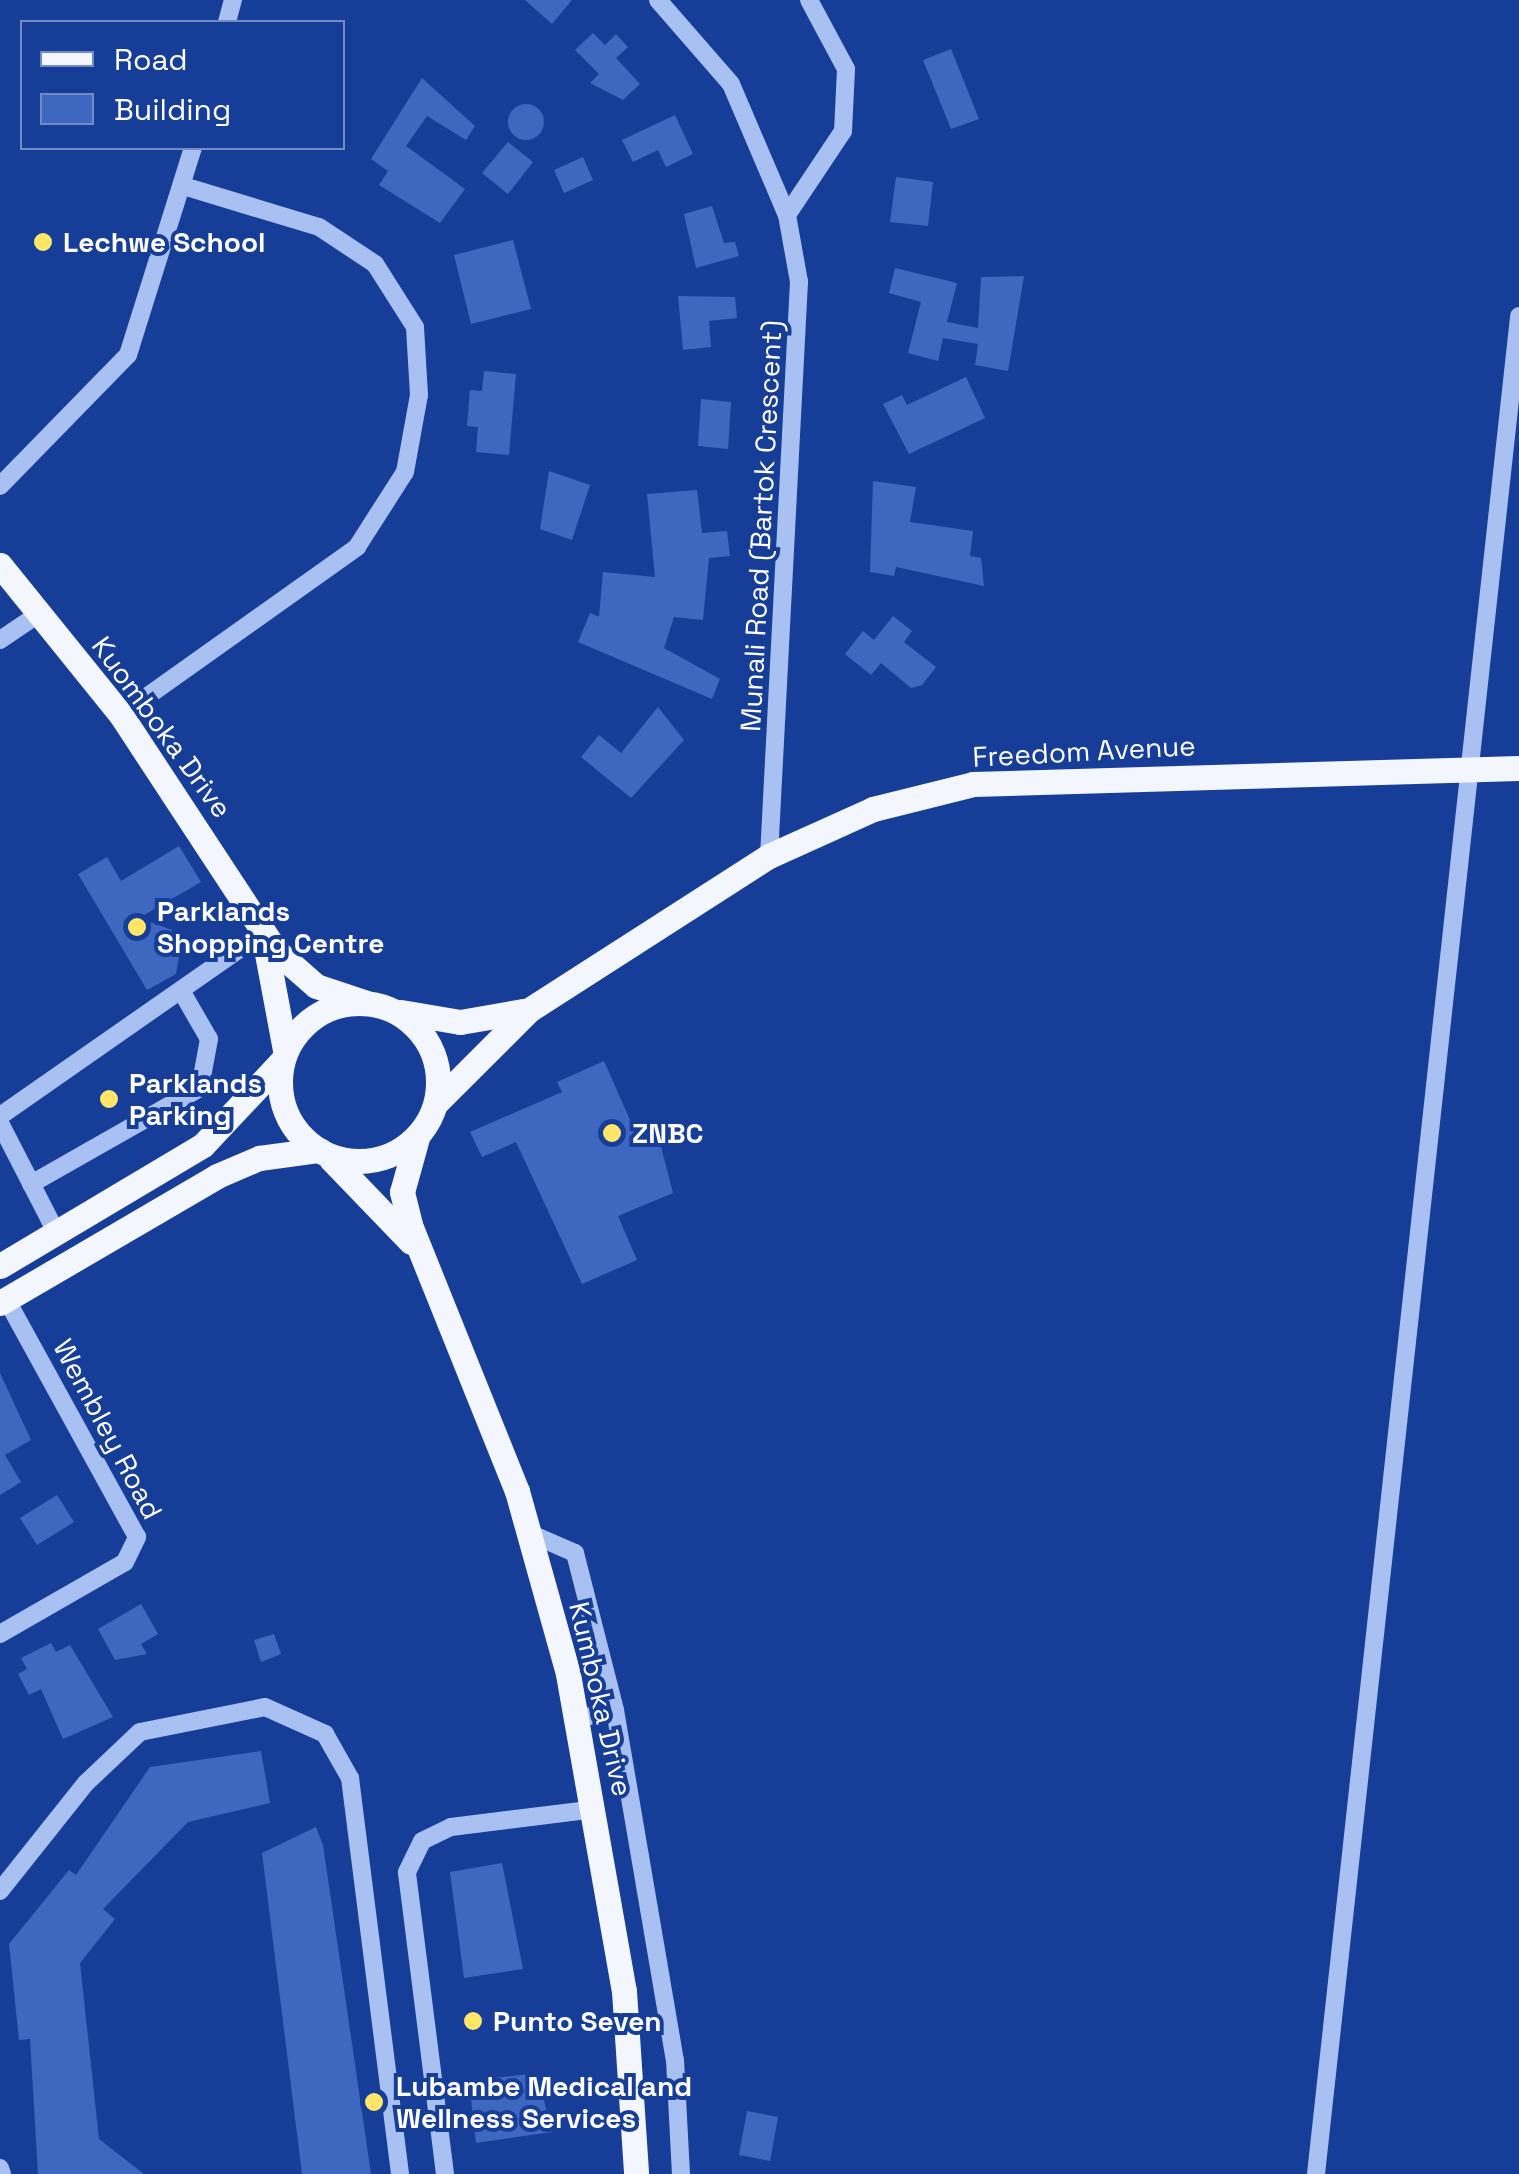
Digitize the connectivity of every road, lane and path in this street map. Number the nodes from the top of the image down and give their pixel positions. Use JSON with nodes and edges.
{"nodes":[{"id":1,"x":658,"y":0,"type":"edge"},
{"id":2,"x":809,"y":0,"type":"edge"},
{"id":3,"x":193,"y":150,"type":"edge"},
{"id":4,"x":183,"y":186,"type":"junction"},
{"id":5,"x":787,"y":215,"type":"junction"},
{"id":6,"x":1519,"y":316,"type":"edge"},
{"id":7,"x":0,"y":486,"type":"edge"},
{"id":8,"x":0,"y":565,"type":"edge"},
{"id":9,"x":40,"y":613,"type":"junction"},
{"id":10,"x":0,"y":640,"type":"edge"},
{"id":11,"x":121,"y":716,"type":"junction"},
{"id":12,"x":1519,"y":768,"type":"edge"},
{"id":13,"x":1471,"y":769,"type":"junction"},
{"id":14,"x":770,"y":856,"type":"junction"},
{"id":15,"x":262,"y":933,"type":"junction"},
{"id":16,"x":183,"y":994,"type":"junction"},
{"id":17,"x":379,"y":1006,"type":"junction"},
{"id":18,"x":530,"y":1010,"type":"junction"},
{"id":19,"x":284,"y":1056,"type":"junction"},
{"id":20,"x":437,"y":1102,"type":"junction"},
{"id":21,"x":0,"y":1120,"type":"edge"},
{"id":22,"x":417,"y":1138,"type":"junction"},
{"id":23,"x":323,"y":1153,"type":"junction"},
{"id":24,"x":31,"y":1184,"type":"junction"},
{"id":25,"x":57,"y":1234,"type":"junction"},
{"id":26,"x":423,"y":1258,"type":"junction"},
{"id":27,"x":0,"y":1266,"type":"edge"},
{"id":28,"x":3,"y":1301,"type":"edge"},
{"id":29,"x":529,"y":1533,"type":"junction"},
{"id":30,"x":0,"y":1634,"type":"edge"},
{"id":31,"x":615,"y":1710,"type":"junction"},
{"id":32,"x":577,"y":1719,"type":"junction"},
{"id":33,"x":595,"y":1809,"type":"junction"},
{"id":34,"x":0,"y":1891,"type":"edge"},
{"id":35,"x":400,"y":2174,"type":"edge"},
{"id":36,"x":445,"y":2174,"type":"edge"},
{"id":37,"x":636,"y":2174,"type":"edge"},
{"id":38,"x":682,"y":2174,"type":"edge"},
{"id":39,"x":1316,"y":2174,"type":"edge"}],
"edges":[{"from":1,"to":5,"type":"street","name":"Munali Road (Bartok Crescent)"},
{"from":2,"to":5,"type":"street"},
{"from":3,"to":4,"type":"street"},
{"from":4,"to":7,"type":"street"},
{"from":4,"to":11,"type":"street"},
{"from":5,"to":14,"type":"street","name":"Munali Road (Bartok Crescent)"},
{"from":6,"to":13,"type":"street"},
{"from":8,"to":9,"type":"main road","name":"Kuomboka Drive"},
{"from":9,"to":10,"type":"street"},
{"from":9,"to":11,"type":"main road","name":"Kuomboka Drive"},
{"from":11,"to":15,"type":"main road","name":"Kuomboka Drive"},
{"from":12,"to":13,"type":"main road","name":"Freedom Avenue"},
{"from":13,"to":14,"type":"main road","name":"Freedom Avenue"},
{"from":13,"to":39,"type":"street"},
{"from":14,"to":18,"type":"main road","name":"Freedom Avenue"},
{"from":15,"to":16,"type":"street"},
{"from":15,"to":17,"type":"main road"},
{"from":15,"to":19,"type":"main road"},
{"from":16,"to":21,"type":"street"},
{"from":16,"to":24,"type":"street"},
{"from":17,"to":18,"type":"main road","name":"Freedom Avenue"},
{"from":17,"to":19,"type":"main road"},
{"from":17,"to":20,"type":"main road"},
{"from":18,"to":20,"type":"main road","name":"Freedom Avenue"},
{"from":19,"to":23,"type":"main road"},
{"from":19,"to":25,"type":"main road"},
{"from":20,"to":22,"type":"main road"},
{"from":21,"to":24,"type":"street"},
{"from":22,"to":23,"type":"main road"},
{"from":22,"to":26,"type":"main road","name":"Kumboka Drive"},
{"from":23,"to":26,"type":"main road","name":"Kumboka Drive"},
{"from":23,"to":28,"type":"main road"},
{"from":24,"to":25,"type":"street"},
{"from":25,"to":27,"type":"main road"},
{"from":26,"to":29,"type":"main road","name":"Kumboka Drive"},
{"from":28,"to":30,"type":"street","name":"Wembley Road"},
{"from":29,"to":31,"type":"street"},
{"from":29,"to":32,"type":"main road","name":"Kumboka Drive"},
{"from":31,"to":32,"type":"street"},
{"from":31,"to":38,"type":"street"},
{"from":32,"to":33,"type":"main road","name":"Kumboka Drive"},
{"from":33,"to":36,"type":"street"},
{"from":33,"to":37,"type":"main road","name":"Kumboka Drive"},
{"from":34,"to":35,"type":"street"}]}
